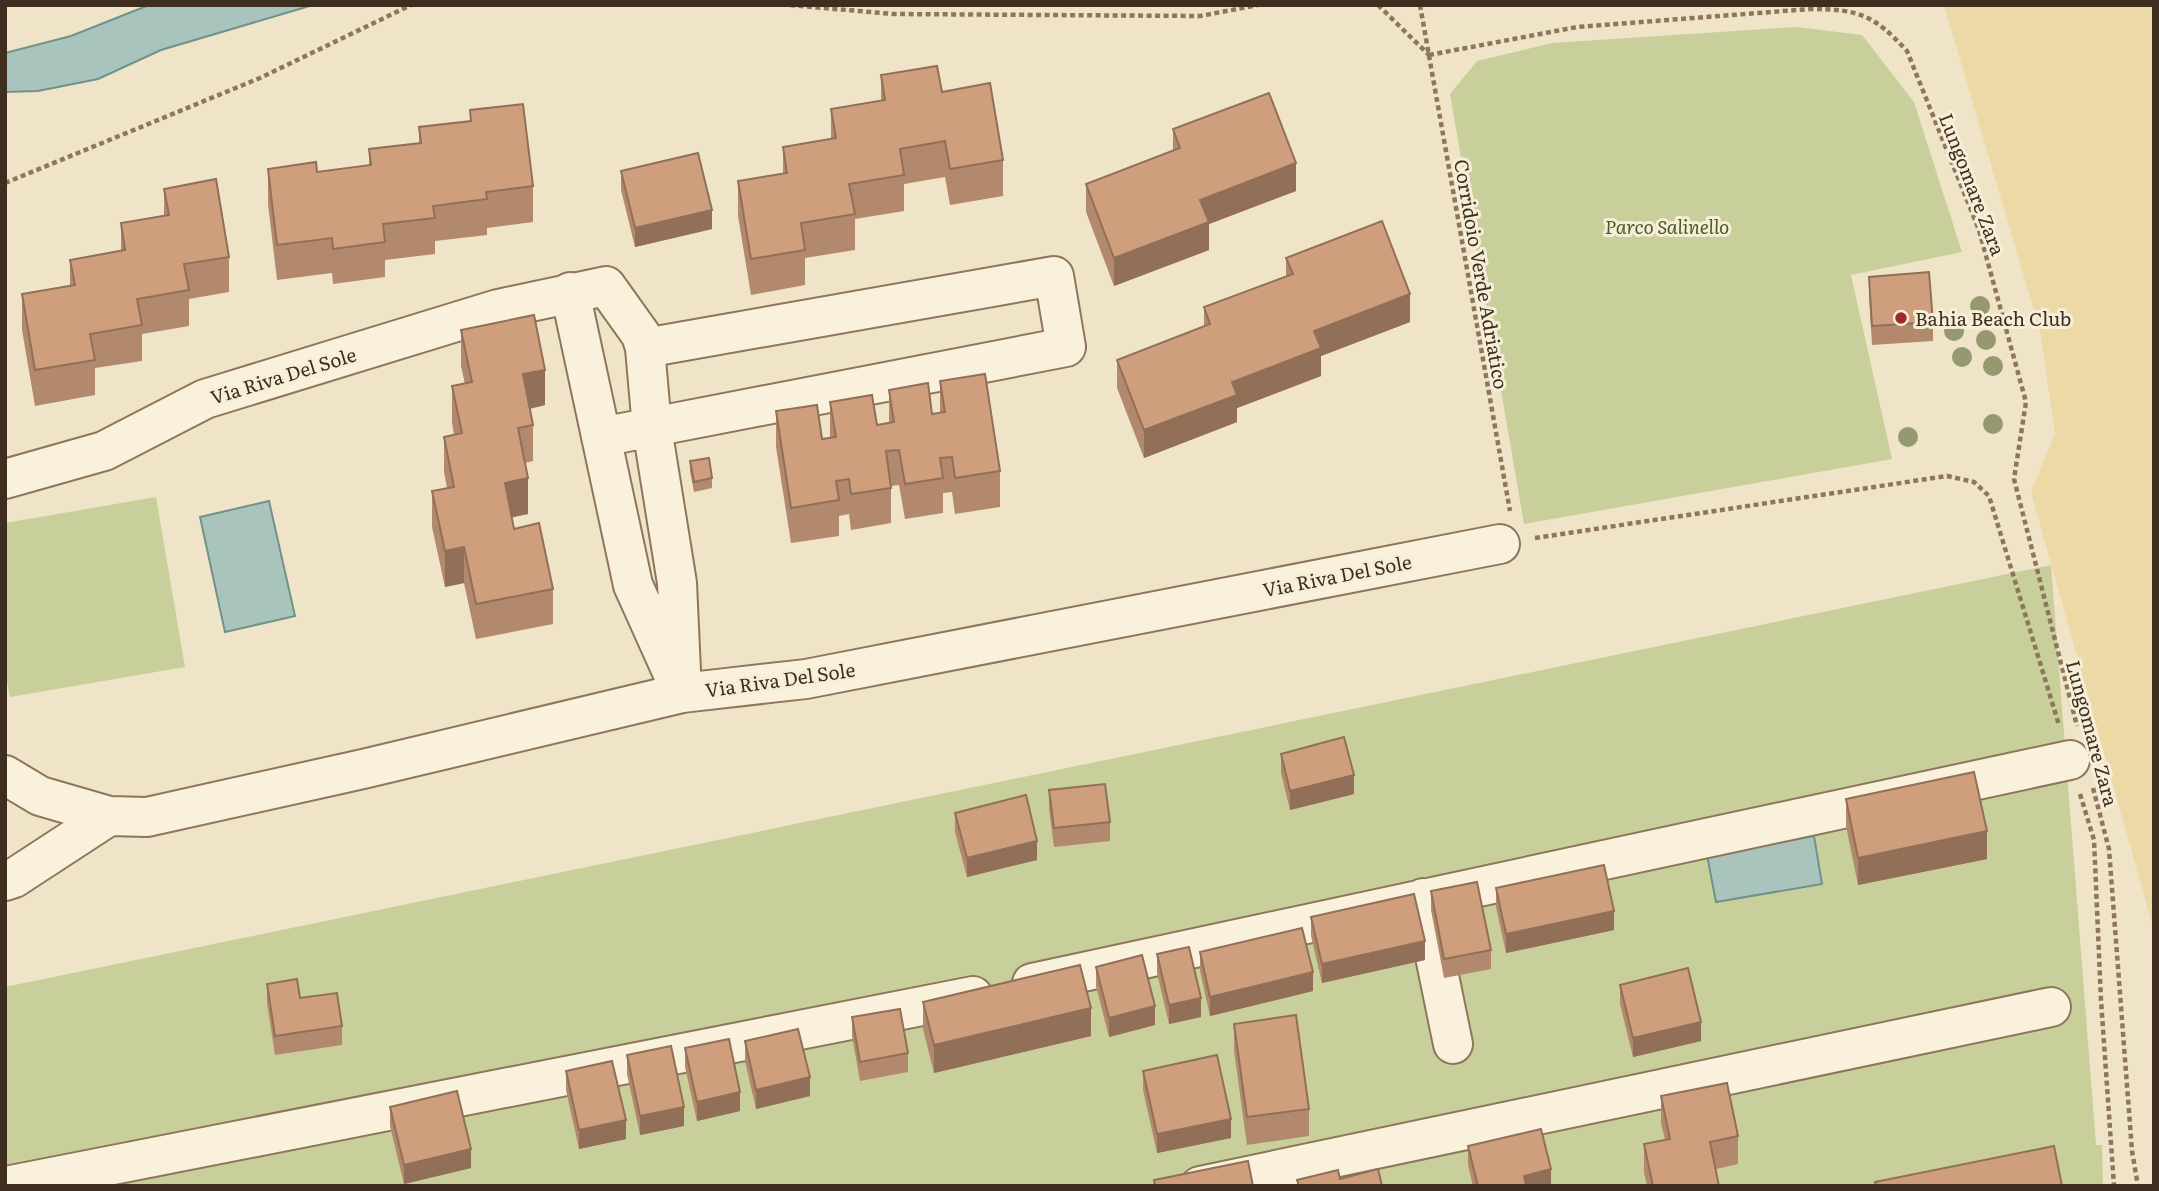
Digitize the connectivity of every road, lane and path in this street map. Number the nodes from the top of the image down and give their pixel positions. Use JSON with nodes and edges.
{"nodes":[{"id":1,"x":411,"y":5,"type":"edge"},
{"id":2,"x":790,"y":5,"type":"edge"},
{"id":3,"x":1258,"y":5,"type":"edge"},
{"id":4,"x":1378,"y":5,"type":"edge"},
{"id":5,"x":1420,"y":5,"type":"edge"},
{"id":6,"x":1429,"y":55,"type":"junction"},
{"id":7,"x":5,"y":183,"type":"edge"},
{"id":8,"x":570,"y":292,"type":"junction"},
{"id":9,"x":645,"y":348,"type":"junction"},
{"id":10,"x":652,"y":428,"type":"junction"},
{"id":11,"x":601,"y":437,"type":"junction"},
{"id":12,"x":5,"y":479,"type":"edge"},
{"id":13,"x":1989,"y":496,"type":"dead end"},
{"id":14,"x":1500,"y":544,"type":"junction"},
{"id":15,"x":682,"y":693,"type":"junction"},
{"id":16,"x":2080,"y":758,"type":"junction"},
{"id":17,"x":5,"y":775,"type":"edge"},
{"id":18,"x":109,"y":816,"type":"junction"},
{"id":19,"x":8,"y":870,"type":"edge"},
{"id":20,"x":1423,"y":898,"type":"junction"},
{"id":21,"x":2101,"y":1000,"type":"dead end"},
{"id":22,"x":2051,"y":1007,"type":"dead end"},
{"id":23,"x":1453,"y":1044,"type":"dead end"},
{"id":24,"x":6,"y":1186,"type":"edge"},
{"id":25,"x":1200,"y":1186,"type":"edge"},
{"id":26,"x":2114,"y":1186,"type":"edge"},
{"id":27,"x":2138,"y":1186,"type":"edge"}],
"edges":[{"from":1,"to":7,"type":"path"},
{"from":2,"to":3,"type":"path"},
{"from":4,"to":6,"type":"path"},
{"from":5,"to":6,"type":"path","name":"Corridoio Verde Adriatico"},
{"from":6,"to":14,"type":"path","name":"Corridoio Verde Adriatico"},
{"from":6,"to":16,"type":"path","name":"Lungomare Zara"},
{"from":8,"to":9,"type":"street","name":"Via Riva Del Sole"},
{"from":8,"to":11,"type":"street","name":"Via Riva Del Sole"},
{"from":8,"to":12,"type":"street","name":"Via Riva Del Sole"},
{"from":9,"to":10,"type":"street","name":"Via Riva Del Sole"},
{"from":9,"to":10,"type":"street"},
{"from":10,"to":11,"type":"street"},
{"from":10,"to":15,"type":"street","name":"Via Riva Del Sole"},
{"from":11,"to":15,"type":"street","name":"Via Riva Del Sole"},
{"from":13,"to":14,"type":"path"},
{"from":14,"to":15,"type":"street","name":"Via Riva Del Sole"},
{"from":15,"to":18,"type":"street","name":"Via Riva Del Sole"},
{"from":16,"to":20,"type":"street"},
{"from":16,"to":27,"type":"path","name":"Lungomare Zara"},
{"from":17,"to":18,"type":"street","name":"Via Riva Del Sole"},
{"from":18,"to":19,"type":"street"},
{"from":20,"to":23,"type":"street"},
{"from":20,"to":24,"type":"street"},
{"from":21,"to":26,"type":"path"},
{"from":22,"to":25,"type":"street"}]}
